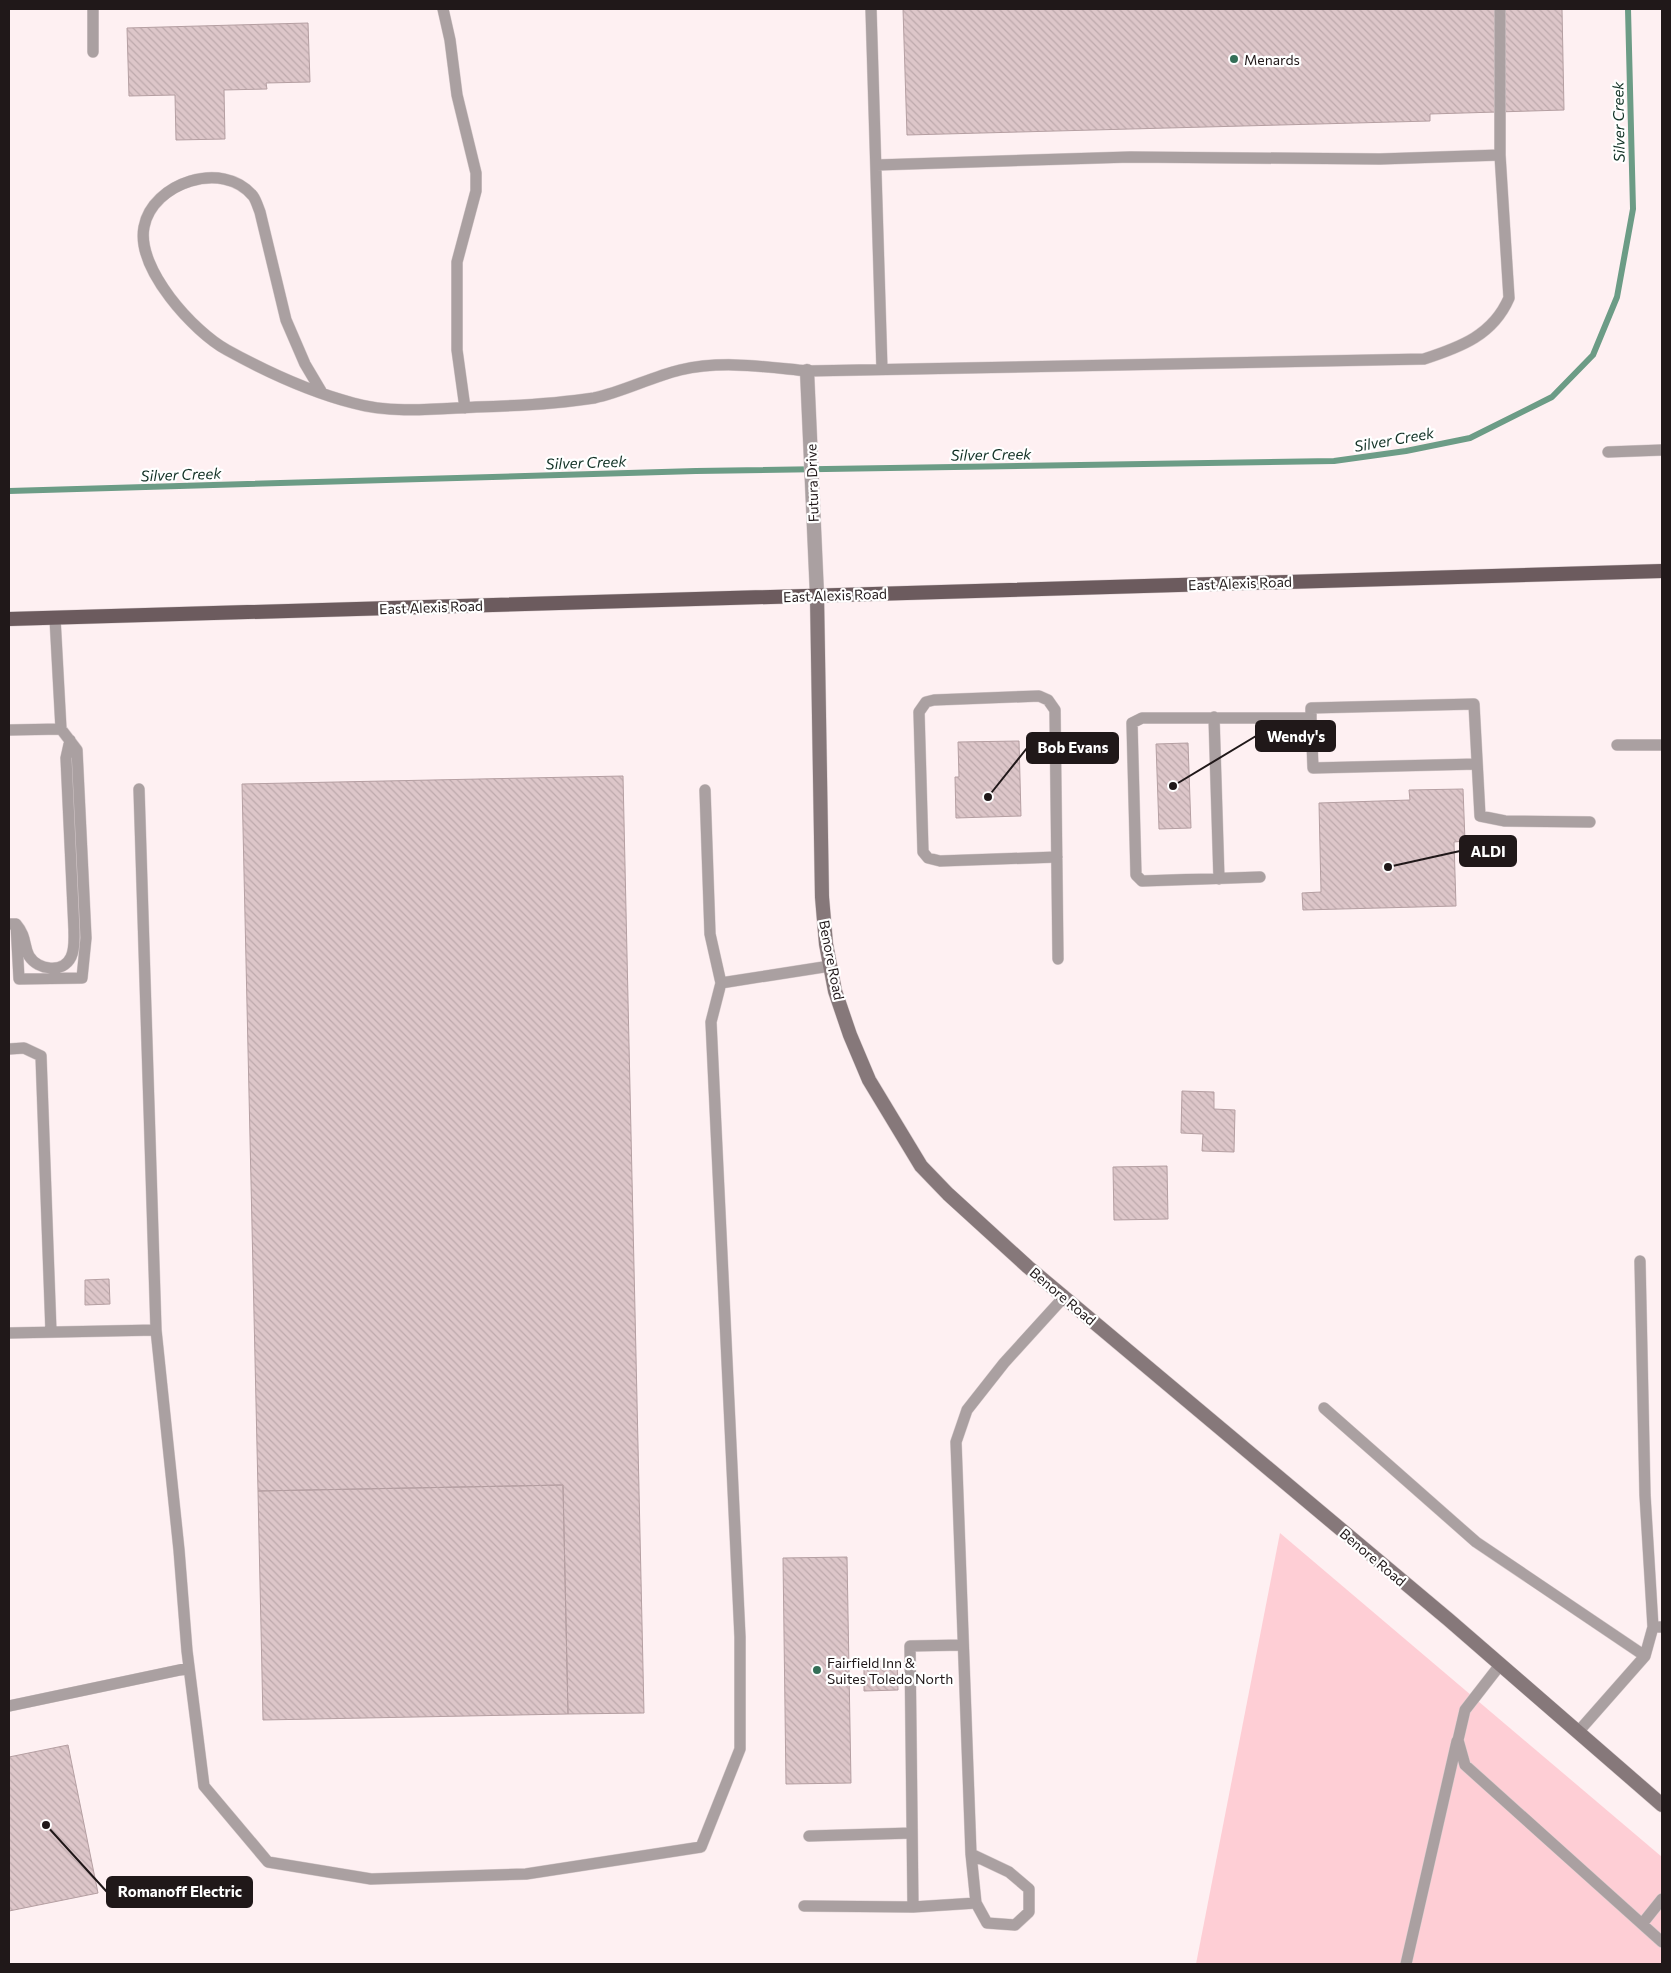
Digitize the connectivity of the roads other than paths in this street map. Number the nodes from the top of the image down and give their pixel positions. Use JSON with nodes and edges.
{"nodes":[{"id":1,"x":93,"y":9,"type":"edge"},
{"id":2,"x":443,"y":9,"type":"edge"},
{"id":3,"x":871,"y":9,"type":"edge"},
{"id":4,"x":1500,"y":9,"type":"edge"},
{"id":5,"x":93,"y":52,"type":"dead end"},
{"id":6,"x":1500,"y":155,"type":"junction"},
{"id":7,"x":877,"y":165,"type":"junction"},
{"id":8,"x":882,"y":370,"type":"junction"},
{"id":9,"x":807,"y":371,"type":"junction"},
{"id":10,"x":320,"y":391,"type":"junction"},
{"id":11,"x":465,"y":408,"type":"junction"},
{"id":12,"x":1662,"y":450,"type":"edge"},
{"id":13,"x":1608,"y":452,"type":"dead end"},
{"id":14,"x":1662,"y":571,"type":"edge"},
{"id":15,"x":817,"y":595,"type":"junction"},
{"id":16,"x":55,"y":618,"type":"junction"},
{"id":17,"x":9,"y":619,"type":"edge"},
{"id":18,"x":1214,"y":717,"type":"junction"},
{"id":19,"x":1311,"y":718,"type":"junction"},
{"id":20,"x":61,"y":729,"type":"junction"},
{"id":21,"x":9,"y":730,"type":"edge"},
{"id":22,"x":70,"y":740,"type":"junction"},
{"id":23,"x":1662,"y":745,"type":"edge"},
{"id":24,"x":1617,"y":746,"type":"dead end"},
{"id":25,"x":1477,"y":764,"type":"junction"},
{"id":26,"x":139,"y":789,"type":"dead end"},
{"id":27,"x":705,"y":790,"type":"dead end"},
{"id":28,"x":1590,"y":822,"type":"dead end"},
{"id":29,"x":1057,"y":857,"type":"junction"},
{"id":30,"x":1260,"y":877,"type":"dead end"},
{"id":31,"x":1219,"y":879,"type":"junction"},
{"id":32,"x":12,"y":924,"type":"edge"},
{"id":33,"x":1058,"y":959,"type":"dead end"},
{"id":34,"x":830,"y":966,"type":"junction"},
{"id":35,"x":721,"y":984,"type":"junction"},
{"id":36,"x":9,"y":1049,"type":"edge"},
{"id":37,"x":1640,"y":1261,"type":"dead end"},
{"id":38,"x":1064,"y":1297,"type":"junction"},
{"id":39,"x":156,"y":1330,"type":"junction"},
{"id":40,"x":51,"y":1332,"type":"junction"},
{"id":41,"x":9,"y":1333,"type":"edge"},
{"id":42,"x":1324,"y":1408,"type":"dead end"},
{"id":43,"x":1658,"y":1627,"type":"edge"},
{"id":44,"x":963,"y":1645,"type":"junction"},
{"id":45,"x":1645,"y":1656,"type":"junction"},
{"id":46,"x":1500,"y":1664,"type":"junction"},
{"id":47,"x":189,"y":1668,"type":"junction"},
{"id":48,"x":9,"y":1706,"type":"edge"},
{"id":49,"x":1578,"y":1732,"type":"junction"},
{"id":50,"x":1458,"y":1740,"type":"junction"},
{"id":51,"x":1662,"y":1805,"type":"edge"},
{"id":52,"x":912,"y":1834,"type":"junction"},
{"id":53,"x":809,"y":1836,"type":"dead end"},
{"id":54,"x":971,"y":1854,"type":"junction"},
{"id":55,"x":1662,"y":1899,"type":"edge"},
{"id":56,"x":976,"y":1903,"type":"junction"},
{"id":57,"x":804,"y":1906,"type":"dead end"},
{"id":58,"x":913,"y":1907,"type":"junction"},
{"id":59,"x":1642,"y":1924,"type":"junction"},
{"id":60,"x":1662,"y":1942,"type":"edge"},
{"id":61,"x":1406,"y":1964,"type":"edge"}],
"edges":[{"from":1,"to":5,"type":"lane"},
{"from":2,"to":11,"type":"lane"},
{"from":3,"to":7,"type":"lane"},
{"from":4,"to":6,"type":"lane"},
{"from":6,"to":7,"type":"lane"},
{"from":6,"to":8,"type":"lane"},
{"from":7,"to":8,"type":"lane"},
{"from":8,"to":9,"type":"lane"},
{"from":9,"to":11,"type":"lane"},
{"from":9,"to":15,"type":"street","name":"Futura Drive"},
{"from":10,"to":10,"type":"lane"},
{"from":10,"to":11,"type":"lane"},
{"from":12,"to":13,"type":"lane"},
{"from":14,"to":15,"type":"main road","name":"East Alexis Road"},
{"from":15,"to":16,"type":"main road","name":"East Alexis Road"},
{"from":15,"to":34,"type":"main road","name":"Benore Road"},
{"from":16,"to":17,"type":"main road","name":"East Alexis Road"},
{"from":16,"to":20,"type":"lane"},
{"from":18,"to":19,"type":"lane"},
{"from":18,"to":31,"type":"lane"},
{"from":18,"to":31,"type":"lane"},
{"from":19,"to":25,"type":"lane"},
{"from":19,"to":25,"type":"lane"},
{"from":20,"to":21,"type":"lane"},
{"from":20,"to":22,"type":"lane"},
{"from":22,"to":32,"type":"lane"},
{"from":22,"to":32,"type":"lane"},
{"from":23,"to":24,"type":"lane"},
{"from":25,"to":28,"type":"lane"},
{"from":26,"to":39,"type":"lane"},
{"from":27,"to":35,"type":"lane"},
{"from":29,"to":29,"type":"lane"},
{"from":29,"to":33,"type":"lane"},
{"from":30,"to":31,"type":"lane"},
{"from":34,"to":35,"type":"lane"},
{"from":34,"to":38,"type":"main road","name":"Benore Road"},
{"from":35,"to":47,"type":"lane"},
{"from":36,"to":40,"type":"lane"},
{"from":37,"to":43,"type":"lane"},
{"from":38,"to":44,"type":"lane"},
{"from":38,"to":46,"type":"main road","name":"Benore Road"},
{"from":39,"to":40,"type":"lane"},
{"from":39,"to":47,"type":"lane"},
{"from":40,"to":41,"type":"lane"},
{"from":42,"to":45,"type":"lane"},
{"from":43,"to":45,"type":"lane"},
{"from":44,"to":52,"type":"lane"},
{"from":44,"to":54,"type":"lane"},
{"from":45,"to":49,"type":"lane"},
{"from":46,"to":49,"type":"main road","name":"Benore Road"},
{"from":46,"to":50,"type":"lane"},
{"from":47,"to":48,"type":"lane"},
{"from":49,"to":51,"type":"main road","name":"Benore Road"},
{"from":50,"to":59,"type":"lane"},
{"from":50,"to":61,"type":"lane"},
{"from":52,"to":53,"type":"lane"},
{"from":52,"to":58,"type":"lane"},
{"from":54,"to":56,"type":"lane"},
{"from":54,"to":56,"type":"lane"},
{"from":55,"to":59,"type":"lane"},
{"from":56,"to":58,"type":"lane"},
{"from":57,"to":58,"type":"lane"},
{"from":59,"to":60,"type":"lane"}]}
